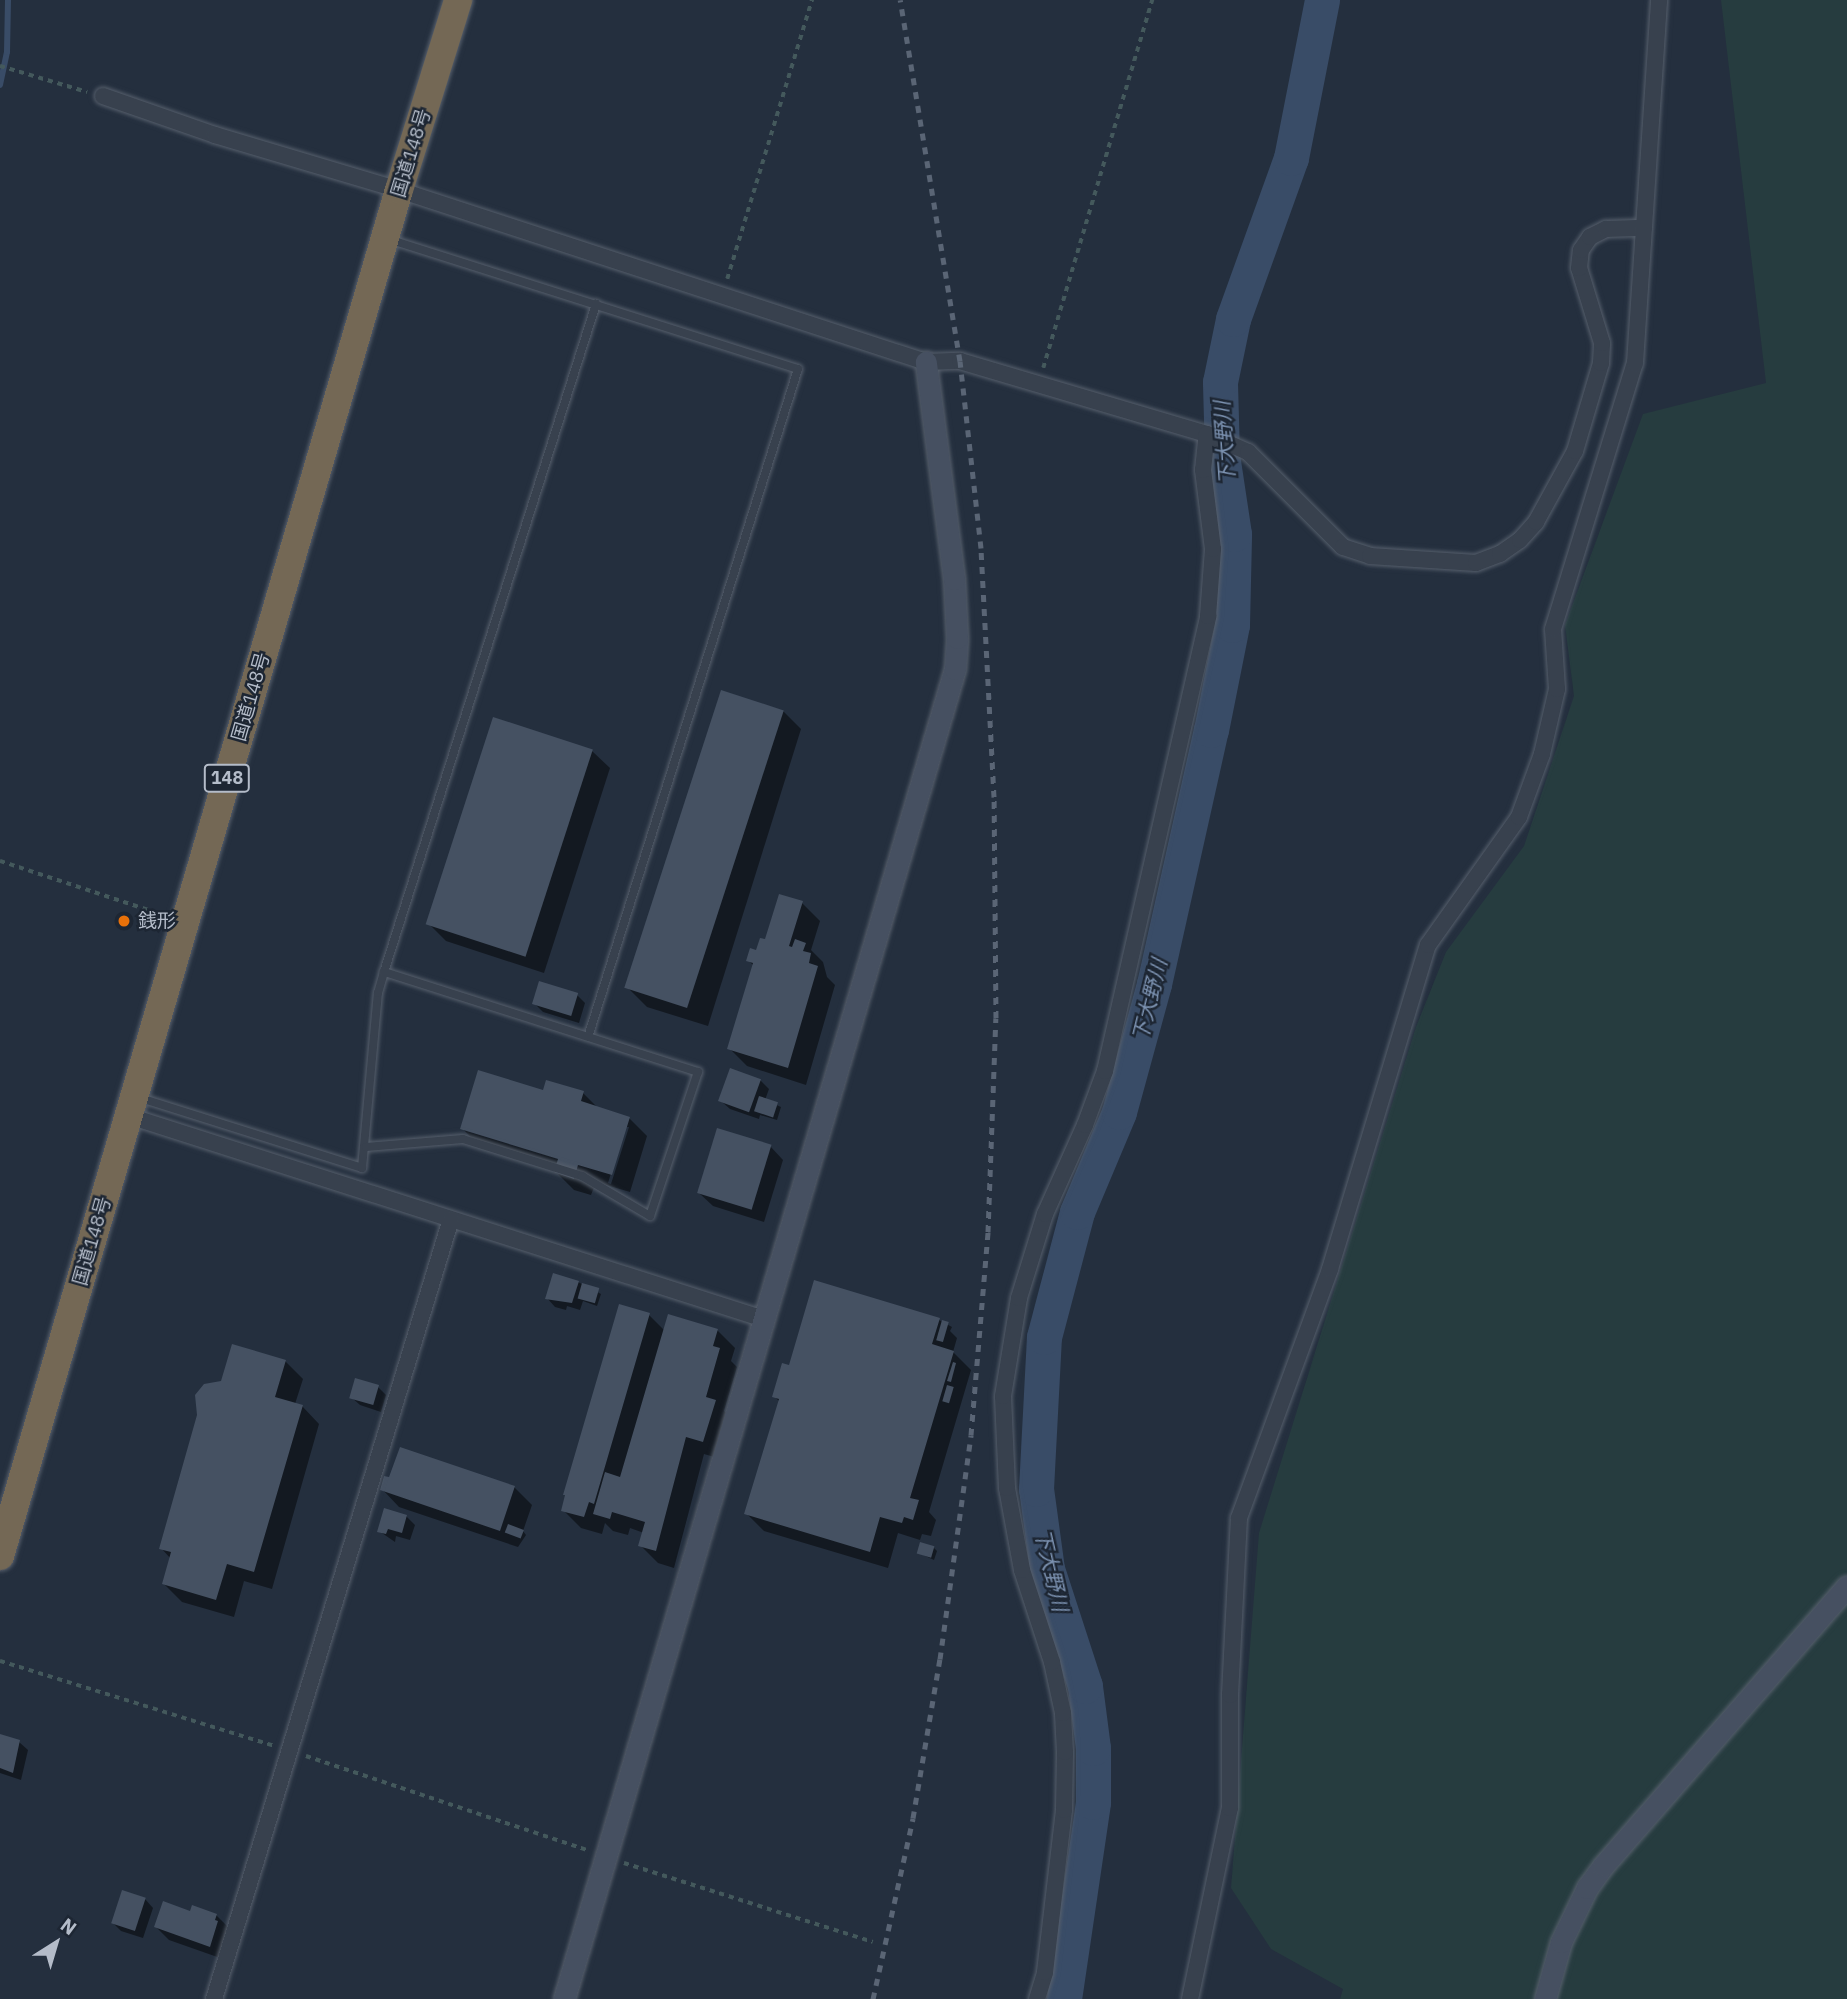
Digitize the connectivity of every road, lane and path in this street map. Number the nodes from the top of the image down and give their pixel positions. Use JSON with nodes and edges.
{"nodes":[{"id":1,"x":458,"y":0,"type":"edge"},
{"id":2,"x":813,"y":0,"type":"edge"},
{"id":3,"x":1152,"y":0,"type":"edge"},
{"id":4,"x":1658,"y":0,"type":"edge"},
{"id":5,"x":0,"y":66,"type":"edge"},
{"id":6,"x":103,"y":96,"type":"joint"},
{"id":7,"x":399,"y":190,"type":"junction"},
{"id":8,"x":1644,"y":228,"type":"junction"},
{"id":9,"x":385,"y":237,"type":"junction"},
{"id":10,"x":723,"y":295,"type":"junction"},
{"id":11,"x":596,"y":304,"type":"junction"},
{"id":12,"x":926,"y":362,"type":"junction"},
{"id":13,"x":1038,"y":383,"type":"junction"},
{"id":14,"x":1207,"y":434,"type":"junction"},
{"id":15,"x":0,"y":861,"type":"edge"},
{"id":16,"x":185,"y":922,"type":"junction"},
{"id":17,"x":384,"y":972,"type":"junction"},
{"id":18,"x":588,"y":1037,"type":"junction"},
{"id":19,"x":131,"y":1106,"type":"junction"},
{"id":20,"x":366,"y":1147,"type":"junction"},
{"id":21,"x":451,"y":1219,"type":"junction"},
{"id":22,"x":764,"y":1319,"type":"junction"},
{"id":23,"x":0,"y":1556,"type":"edge"},
{"id":24,"x":1847,"y":1586,"type":"edge"},
{"id":25,"x":605,"y":1857,"type":"junction"},
{"id":26,"x":873,"y":1942,"type":"dead end"},
{"id":27,"x":214,"y":1999,"type":"edge"},
{"id":28,"x":564,"y":1999,"type":"edge"},
{"id":29,"x":1037,"y":1999,"type":"edge"},
{"id":30,"x":1190,"y":1999,"type":"edge"},
{"id":31,"x":1545,"y":1999,"type":"edge"}],
"edges":[{"from":1,"to":7,"type":"highway","name":"国道148号","number":"148"},
{"from":2,"to":10,"type":"path"},
{"from":3,"to":13,"type":"path"},
{"from":4,"to":8,"type":"street"},
{"from":5,"to":6,"type":"path"},
{"from":6,"to":7,"type":"street"},
{"from":7,"to":9,"type":"highway","name":"国道148号","number":"148"},
{"from":7,"to":10,"type":"street"},
{"from":8,"to":14,"type":"street"},
{"from":8,"to":30,"type":"street"},
{"from":9,"to":11,"type":"lane"},
{"from":9,"to":16,"type":"highway","name":"国道148号","number":"148"},
{"from":10,"to":12,"type":"street"},
{"from":11,"to":17,"type":"lane"},
{"from":11,"to":18,"type":"lane"},
{"from":12,"to":13,"type":"street"},
{"from":12,"to":22,"type":"street"},
{"from":13,"to":14,"type":"street"},
{"from":14,"to":29,"type":"street"},
{"from":15,"to":16,"type":"path"},
{"from":16,"to":19,"type":"highway","name":"国道148号","number":"148"},
{"from":17,"to":18,"type":"lane"},
{"from":17,"to":20,"type":"lane"},
{"from":18,"to":20,"type":"lane"},
{"from":19,"to":20,"type":"lane"},
{"from":19,"to":21,"type":"street"},
{"from":19,"to":23,"type":"highway","name":"国道148号","number":"148"},
{"from":21,"to":22,"type":"street"},
{"from":21,"to":27,"type":"street"},
{"from":22,"to":25,"type":"street"},
{"from":24,"to":31,"type":"street"},
{"from":25,"to":26,"type":"path"},
{"from":25,"to":28,"type":"street"}]}
